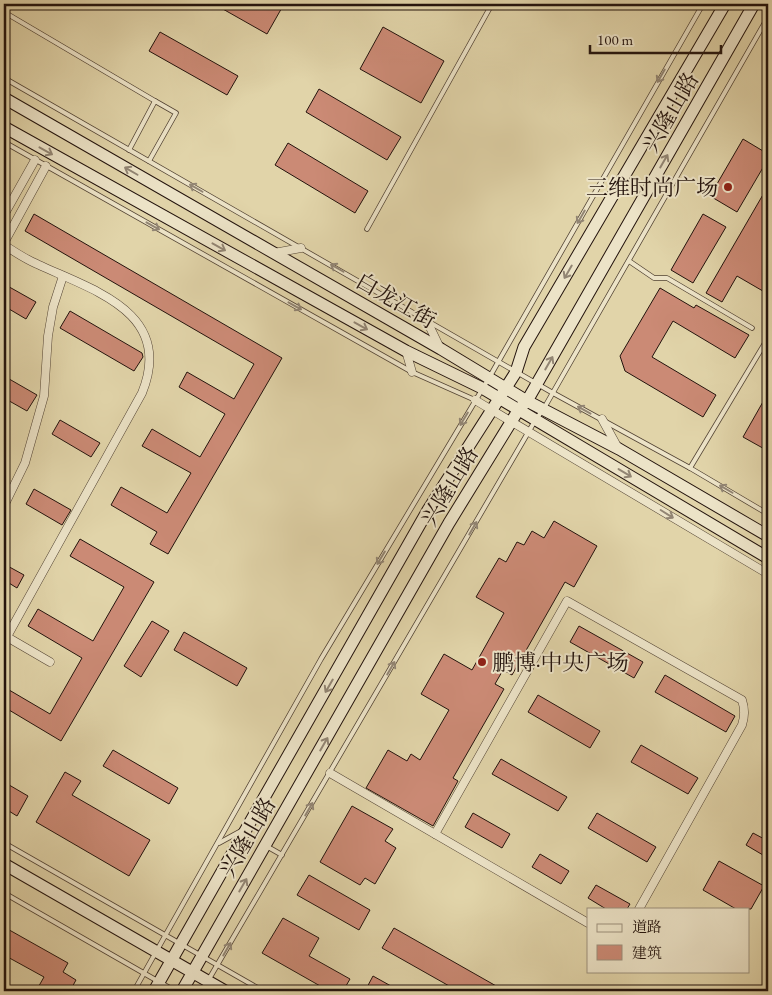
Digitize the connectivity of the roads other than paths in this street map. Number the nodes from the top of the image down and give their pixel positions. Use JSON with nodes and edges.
{"nodes":[{"id":1,"x":492,"y":4,"type":"edge"},
{"id":2,"x":703,"y":4,"type":"edge"},
{"id":3,"x":725,"y":4,"type":"edge"},
{"id":4,"x":754,"y":4,"type":"edge"},
{"id":5,"x":4,"y":12,"type":"edge"},
{"id":6,"x":768,"y":17,"type":"edge"},
{"id":7,"x":4,"y":78,"type":"edge"},
{"id":8,"x":4,"y":98,"type":"edge"},
{"id":9,"x":155,"y":101,"type":"junction"},
{"id":10,"x":4,"y":127,"type":"edge"},
{"id":11,"x":4,"y":142,"type":"edge"},
{"id":12,"x":129,"y":150,"type":"junction"},
{"id":13,"x":35,"y":160,"type":"junction"},
{"id":14,"x":149,"y":161,"type":"junction"},
{"id":15,"x":46,"y":166,"type":"junction"},
{"id":16,"x":4,"y":215,"type":"edge"},
{"id":17,"x":367,"y":229,"type":"dead end"},
{"id":18,"x":4,"y":244,"type":"edge"},
{"id":19,"x":301,"y":248,"type":"junction"},
{"id":20,"x":273,"y":253,"type":"junction"},
{"id":21,"x":628,"y":261,"type":"junction"},
{"id":22,"x":63,"y":276,"type":"junction"},
{"id":23,"x":426,"y":319,"type":"junction"},
{"id":24,"x":752,"y":328,"type":"dead end"},
{"id":25,"x":768,"y":338,"type":"edge"},
{"id":26,"x":441,"y":349,"type":"junction"},
{"id":27,"x":406,"y":352,"type":"junction"},
{"id":28,"x":498,"y":362,"type":"junction"},
{"id":29,"x":412,"y":372,"type":"junction"},
{"id":30,"x":516,"y":372,"type":"junction"},
{"id":31,"x":485,"y":383,"type":"junction"},
{"id":32,"x":537,"y":384,"type":"junction"},
{"id":33,"x":502,"y":393,"type":"junction"},
{"id":34,"x":553,"y":393,"type":"junction"},
{"id":35,"x":475,"y":400,"type":"junction"},
{"id":36,"x":523,"y":405,"type":"junction"},
{"id":37,"x":492,"y":409,"type":"junction"},
{"id":38,"x":540,"y":414,"type":"junction"},
{"id":39,"x":602,"y":420,"type":"junction"},
{"id":40,"x":512,"y":421,"type":"junction"},
{"id":41,"x":529,"y":430,"type":"junction"},
{"id":42,"x":619,"y":449,"type":"junction"},
{"id":43,"x":590,"y":452,"type":"junction"},
{"id":44,"x":690,"y":468,"type":"junction"},
{"id":45,"x":608,"y":478,"type":"junction"},
{"id":46,"x":4,"y":506,"type":"edge"},
{"id":47,"x":768,"y":514,"type":"edge"},
{"id":48,"x":728,"y":535,"type":"junction"},
{"id":49,"x":702,"y":536,"type":"junction"},
{"id":50,"x":768,"y":536,"type":"edge"},
{"id":51,"x":768,"y":558,"type":"edge"},
{"id":52,"x":768,"y":574,"type":"edge"},
{"id":53,"x":6,"y":636,"type":"edge"},
{"id":54,"x":50,"y":662,"type":"dead end"},
{"id":55,"x":330,"y":773,"type":"junction"},
{"id":56,"x":248,"y":828,"type":"junction"},
{"id":57,"x":435,"y":834,"type":"junction"},
{"id":58,"x":4,"y":842,"type":"edge"},
{"id":59,"x":218,"y":844,"type":"junction"},
{"id":60,"x":266,"y":846,"type":"junction"},
{"id":61,"x":282,"y":855,"type":"junction"},
{"id":62,"x":4,"y":864,"type":"edge"},
{"id":63,"x":4,"y":892,"type":"edge"},
{"id":64,"x":640,"y":908,"type":"edge"},
{"id":65,"x":587,"y":922,"type":"edge"},
{"id":66,"x":166,"y":936,"type":"junction"},
{"id":67,"x":182,"y":944,"type":"junction"},
{"id":68,"x":157,"y":952,"type":"junction"},
{"id":69,"x":203,"y":956,"type":"junction"},
{"id":70,"x":172,"y":961,"type":"junction"},
{"id":71,"x":218,"y":964,"type":"junction"},
{"id":72,"x":193,"y":973,"type":"junction"},
{"id":73,"x":145,"y":974,"type":"junction"},
{"id":74,"x":205,"y":986,"type":"edge"},
{"id":75,"x":157,"y":987,"type":"edge"},
{"id":76,"x":134,"y":991,"type":"edge"},
{"id":77,"x":175,"y":991,"type":"edge"},
{"id":78,"x":182,"y":991,"type":"edge"},
{"id":79,"x":225,"y":991,"type":"edge"},
{"id":80,"x":263,"y":991,"type":"edge"}],
"edges":[{"from":1,"to":17,"type":"lane"},
{"from":2,"to":28,"type":"lane","one_way":true},
{"from":3,"to":30,"type":"street","name":"兴隆山路","one_way":true},
{"from":32,"to":4,"type":"street","name":"兴隆山路","one_way":true},
{"from":5,"to":9,"type":"lane"},
{"from":6,"to":21,"type":"lane"},
{"from":7,"to":12,"type":"lane","name":"白龙江街"},
{"from":20,"to":8,"type":"street","name":"白龙江街","one_way":true},
{"from":9,"to":12,"type":"lane"},
{"from":9,"to":14,"type":"lane"},
{"from":10,"to":27,"type":"street","name":"白龙江街","one_way":true},
{"from":11,"to":13,"type":"lane"},
{"from":12,"to":14,"type":"lane","name":"白龙江街"},
{"from":13,"to":15,"type":"lane"},
{"from":13,"to":16,"type":"street"},
{"from":19,"to":14,"type":"lane","name":"白龙江街","one_way":true},
{"from":15,"to":18,"type":"street"},
{"from":15,"to":29,"type":"lane","one_way":true},
{"from":18,"to":22,"type":"street"},
{"from":19,"to":20,"type":"street"},
{"from":23,"to":19,"type":"lane","name":"白龙江街","one_way":true},
{"from":20,"to":26,"type":"street","name":"白龙江街"},
{"from":21,"to":24,"type":"lane"},
{"from":21,"to":34,"type":"lane"},
{"from":22,"to":46,"type":"street"},
{"from":22,"to":53,"type":"street"},
{"from":23,"to":26,"type":"street"},
{"from":23,"to":28,"type":"lane","name":"白龙江街"},
{"from":25,"to":44,"type":"lane"},
{"from":26,"to":31,"type":"street","name":"白龙江街"},
{"from":27,"to":29,"type":"street"},
{"from":27,"to":31,"type":"street","name":"白龙江街"},
{"from":28,"to":30,"type":"lane","name":"白龙江街"},
{"from":28,"to":31,"type":"lane"},
{"from":29,"to":35,"type":"lane"},
{"from":30,"to":32,"type":"lane","name":"白龙江街"},
{"from":30,"to":33,"type":"street","name":"兴隆山路"},
{"from":31,"to":33,"type":"street","name":"白龙江街"},
{"from":31,"to":35,"type":"lane"},
{"from":32,"to":34,"type":"lane","name":"白龙江街"},
{"from":32,"to":36,"type":"street","name":"兴隆山路"},
{"from":33,"to":36,"type":"street","name":"白龙江街"},
{"from":33,"to":37,"type":"street","name":"兴隆山路"},
{"from":34,"to":38,"type":"lane"},
{"from":39,"to":34,"type":"lane","name":"白龙江街","one_way":true},
{"from":35,"to":37,"type":"street"},
{"from":35,"to":59,"type":"lane","one_way":true},
{"from":36,"to":38,"type":"street","name":"白龙江街"},
{"from":36,"to":40,"type":"street","name":"兴隆山路"},
{"from":37,"to":40,"type":"street"},
{"from":37,"to":56,"type":"street","name":"兴隆山路","one_way":true},
{"from":38,"to":41,"type":"lane"},
{"from":38,"to":42,"type":"street","name":"白龙江街"},
{"from":38,"to":43,"type":"street","name":"白龙江街"},
{"from":39,"to":42,"type":"street"},
{"from":39,"to":44,"type":"lane","name":"白龙江街"},
{"from":40,"to":41,"type":"street"},
{"from":60,"to":40,"type":"street","name":"兴隆山路","one_way":true},
{"from":41,"to":45,"type":"street"},
{"from":55,"to":41,"type":"lane","one_way":true},
{"from":42,"to":50,"type":"street","name":"白龙江街"},
{"from":43,"to":45,"type":"street"},
{"from":43,"to":48,"type":"street","name":"白龙江街","one_way":true},
{"from":47,"to":44,"type":"lane","name":"白龙江街","one_way":true},
{"from":45,"to":49,"type":"street","one_way":true},
{"from":48,"to":49,"type":"street"},
{"from":48,"to":51,"type":"street","name":"白龙江街"},
{"from":49,"to":52,"type":"street"},
{"from":53,"to":54,"type":"street"},
{"from":55,"to":57,"type":"street"},
{"from":61,"to":55,"type":"lane","one_way":true},
{"from":56,"to":59,"type":"lane"},
{"from":56,"to":67,"type":"street","name":"兴隆山路"},
{"from":57,"to":64,"type":"street"},
{"from":57,"to":65,"type":"street"},
{"from":58,"to":66,"type":"lane"},
{"from":59,"to":66,"type":"lane"},
{"from":60,"to":61,"type":"lane"},
{"from":69,"to":60,"type":"street","name":"兴隆山路","one_way":true},
{"from":71,"to":61,"type":"lane","one_way":true},
{"from":62,"to":68,"type":"street"},
{"from":63,"to":73,"type":"lane"},
{"from":66,"to":67,"type":"lane"},
{"from":66,"to":68,"type":"lane"},
{"from":67,"to":69,"type":"lane"},
{"from":67,"to":70,"type":"street","name":"兴隆山路"},
{"from":68,"to":70,"type":"street"},
{"from":68,"to":73,"type":"lane"},
{"from":69,"to":71,"type":"lane"},
{"from":69,"to":72,"type":"street","name":"兴隆山路"},
{"from":70,"to":72,"type":"street"},
{"from":70,"to":75,"type":"street","name":"兴隆山路"},
{"from":71,"to":74,"type":"lane"},
{"from":71,"to":80,"type":"lane"},
{"from":72,"to":74,"type":"street"},
{"from":72,"to":78,"type":"street","name":"兴隆山路"},
{"from":73,"to":75,"type":"lane"},
{"from":73,"to":76,"type":"lane"},
{"from":74,"to":79,"type":"street"},
{"from":75,"to":77,"type":"lane"}]}
